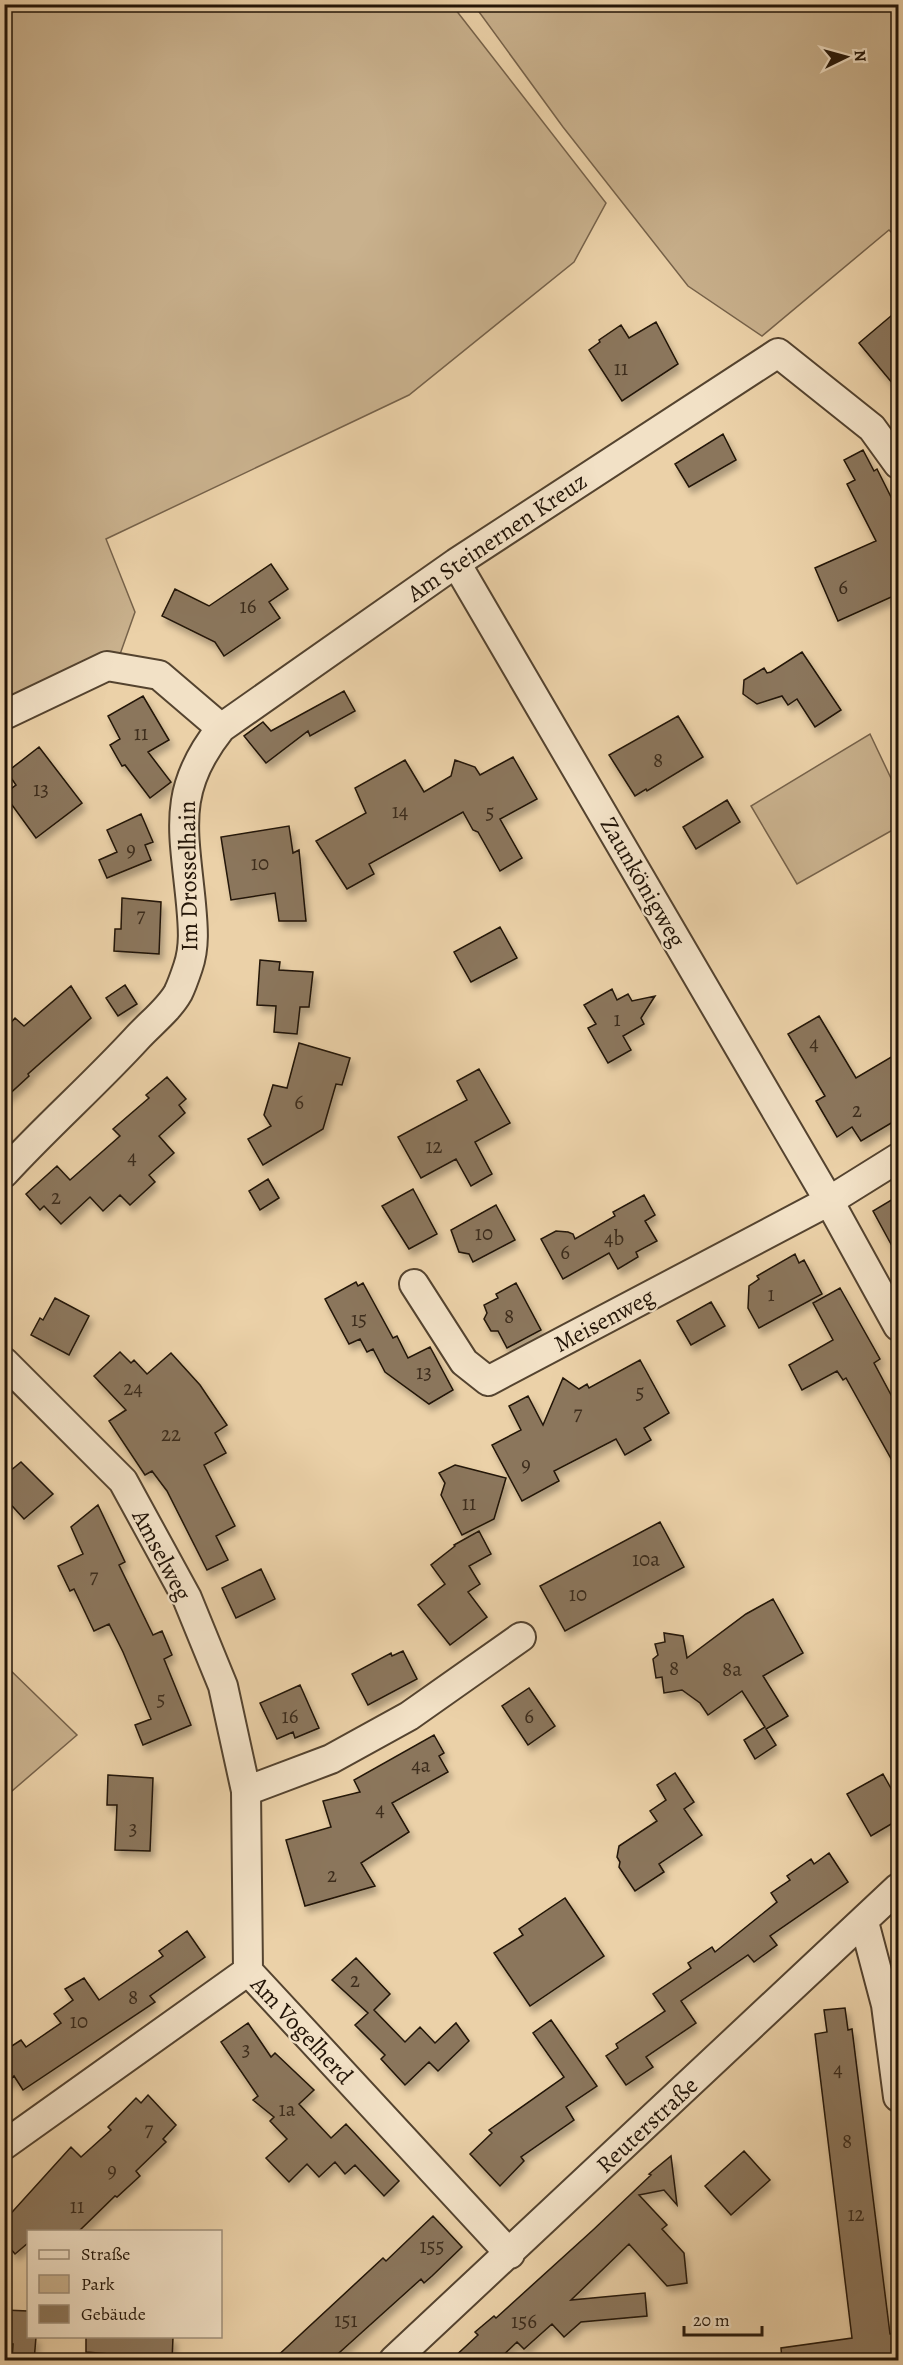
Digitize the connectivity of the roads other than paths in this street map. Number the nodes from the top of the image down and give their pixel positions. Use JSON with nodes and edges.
{"nodes":[{"id":1,"x":898,"y":464,"type":"edge"},
{"id":2,"x":456,"y":562,"type":"junction"},
{"id":3,"x":4,"y":715,"type":"edge"},
{"id":4,"x":221,"y":728,"type":"junction"},
{"id":5,"x":898,"y":1158,"type":"edge"},
{"id":6,"x":4,"y":1173,"type":"edge"},
{"id":7,"x":829,"y":1201,"type":"junction"},
{"id":8,"x":414,"y":1284,"type":"dead end"},
{"id":9,"x":898,"y":1326,"type":"edge"},
{"id":10,"x":4,"y":1362,"type":"edge"},
{"id":11,"x":521,"y":1637,"type":"dead end"},
{"id":12,"x":246,"y":1791,"type":"junction"},
{"id":13,"x":898,"y":1888,"type":"edge"},
{"id":14,"x":864,"y":1922,"type":"junction"},
{"id":15,"x":248,"y":1971,"type":"junction"},
{"id":16,"x":898,"y":2097,"type":"edge"},
{"id":17,"x":4,"y":2145,"type":"edge"},
{"id":18,"x":510,"y":2254,"type":"junction"},
{"id":19,"x":394,"y":2361,"type":"edge"}],
"edges":[{"from":1,"to":2,"type":"street","name":"Am Steinernen Kreuz"},
{"from":2,"to":4,"type":"street","name":"Am Steinernen Kreuz"},
{"from":2,"to":7,"type":"street","name":"Zaunkönigweg"},
{"from":3,"to":4,"type":"street"},
{"from":4,"to":6,"type":"street","name":"Im Drosselhain"},
{"from":5,"to":7,"type":"street"},
{"from":7,"to":8,"type":"street","name":"Meisenweg"},
{"from":7,"to":9,"type":"street","name":"Zaunkönigweg"},
{"from":10,"to":12,"type":"street","name":"Amselweg"},
{"from":11,"to":12,"type":"street"},
{"from":12,"to":15,"type":"street","name":"Amselweg"},
{"from":13,"to":14,"type":"street","name":"Reuterstraße"},
{"from":14,"to":16,"type":"street"},
{"from":14,"to":18,"type":"street","name":"Reuterstraße"},
{"from":15,"to":17,"type":"street","name":"Am Vogelherd"},
{"from":15,"to":18,"type":"street","name":"Am Vogelherd"},
{"from":18,"to":19,"type":"street","name":"Reuterstraße"}]}
